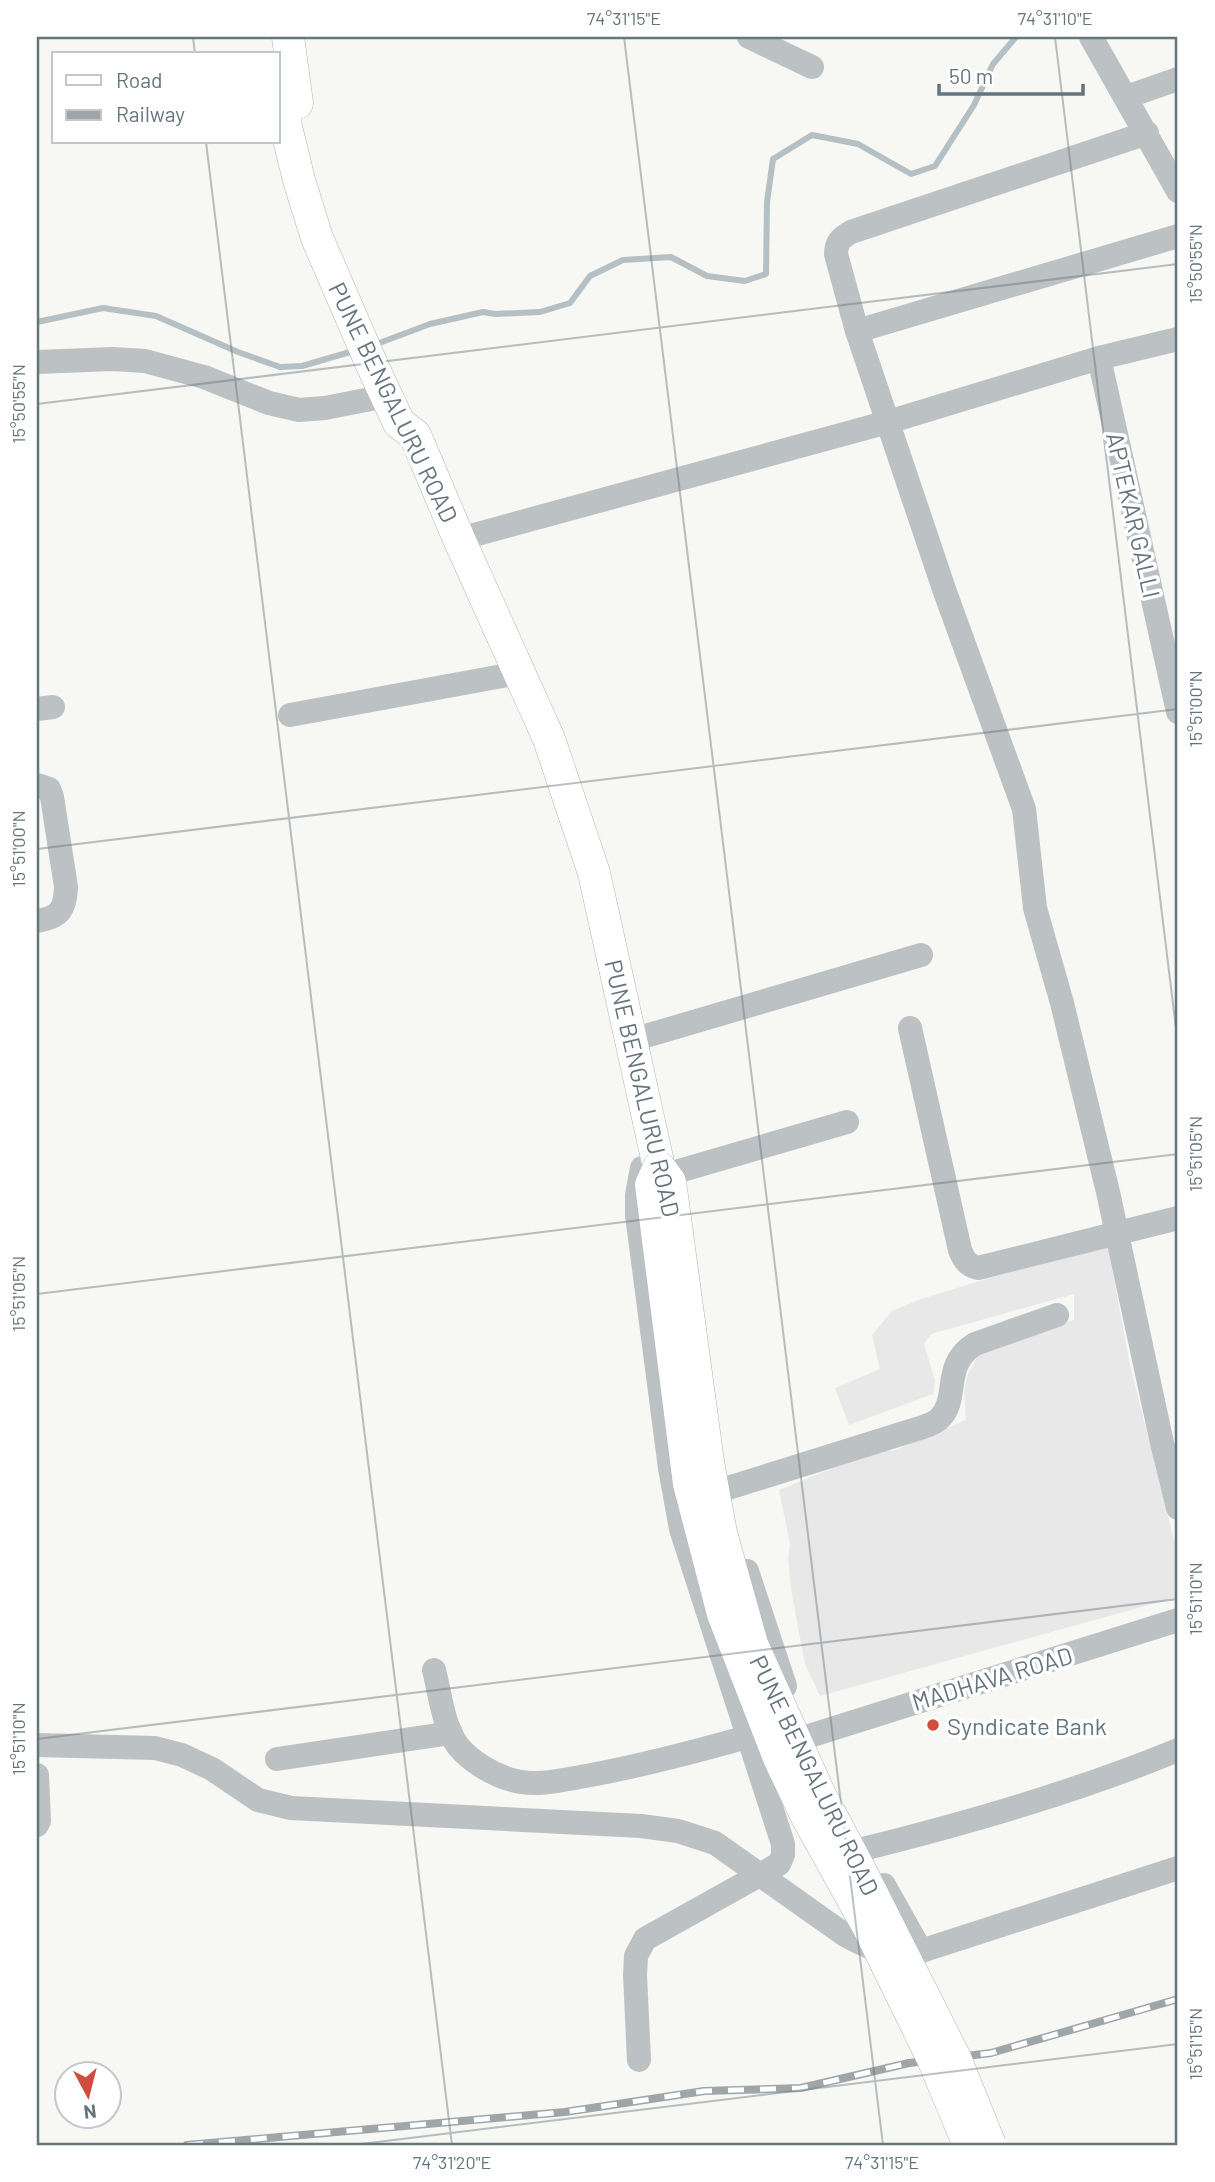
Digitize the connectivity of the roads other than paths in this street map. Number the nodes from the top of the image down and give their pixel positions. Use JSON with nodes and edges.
{"nodes":[{"id":1,"x":288,"y":37,"type":"edge"},
{"id":2,"x":749,"y":37,"type":"edge"},
{"id":3,"x":1091,"y":37,"type":"edge"},
{"id":4,"x":812,"y":67,"type":"dead end"},
{"id":5,"x":1178,"y":79,"type":"edge"},
{"id":6,"x":280,"y":90,"type":"edge"},
{"id":7,"x":1126,"y":97,"type":"junction"},
{"id":8,"x":1147,"y":133,"type":"junction"},
{"id":9,"x":1178,"y":191,"type":"edge"},
{"id":10,"x":1178,"y":236,"type":"edge"},
{"id":11,"x":364,"y":320,"type":"junction"},
{"id":12,"x":857,"y":331,"type":"junction"},
{"id":13,"x":1178,"y":339,"type":"edge"},
{"id":14,"x":1099,"y":358,"type":"junction"},
{"id":15,"x":37,"y":362,"type":"edge"},
{"id":16,"x":382,"y":363,"type":"junction"},
{"id":17,"x":386,"y":396,"type":"junction"},
{"id":18,"x":888,"y":422,"type":"junction"},
{"id":19,"x":415,"y":435,"type":"junction"},
{"id":20,"x":459,"y":539,"type":"junction"},
{"id":21,"x":519,"y":673,"type":"junction"},
{"id":22,"x":1178,"y":712,"type":"edge"},
{"id":23,"x":290,"y":715,"type":"dead end"},
{"id":24,"x":37,"y":785,"type":"edge"},
{"id":25,"x":37,"y":921,"type":"edge"},
{"id":26,"x":921,"y":955,"type":"dead end"},
{"id":27,"x":909,"y":1028,"type":"dead end"},
{"id":28,"x":632,"y":1040,"type":"junction"},
{"id":29,"x":847,"y":1122,"type":"dead end"},
{"id":30,"x":664,"y":1161,"type":"junction"},
{"id":31,"x":1178,"y":1218,"type":"edge"},
{"id":32,"x":1116,"y":1233,"type":"junction"},
{"id":33,"x":1057,"y":1315,"type":"dead end"},
{"id":34,"x":727,"y":1488,"type":"junction"},
{"id":35,"x":1178,"y":1508,"type":"edge"},
{"id":36,"x":1178,"y":1620,"type":"edge"},
{"id":37,"x":434,"y":1670,"type":"dead end"},
{"id":38,"x":450,"y":1733,"type":"junction"},
{"id":39,"x":747,"y":1737,"type":"junction"},
{"id":40,"x":806,"y":1737,"type":"junction"},
{"id":41,"x":37,"y":1745,"type":"edge"},
{"id":42,"x":1178,"y":1750,"type":"edge"},
{"id":43,"x":277,"y":1759,"type":"dead end"},
{"id":44,"x":37,"y":1775,"type":"edge"},
{"id":45,"x":37,"y":1825,"type":"edge"},
{"id":46,"x":863,"y":1849,"type":"junction"},
{"id":47,"x":1178,"y":1868,"type":"edge"},
{"id":48,"x":761,"y":1874,"type":"junction"},
{"id":49,"x":921,"y":1951,"type":"junction"},
{"id":50,"x":639,"y":2060,"type":"dead end"},
{"id":51,"x":969,"y":2145,"type":"edge"},
{"id":52,"x":990,"y":2145,"type":"edge"}],
"edges":[{"from":1,"to":11,"type":"main road"},
{"from":2,"to":4,"type":"street"},
{"from":3,"to":7,"type":"street"},
{"from":5,"to":7,"type":"street"},
{"from":6,"to":11,"type":"main road","name":"PUNE BENGALURU ROAD"},
{"from":7,"to":8,"type":"street"},
{"from":8,"to":9,"type":"street"},
{"from":8,"to":12,"type":"street"},
{"from":10,"to":12,"type":"street"},
{"from":11,"to":16,"type":"main road","name":"PUNE BENGALURU ROAD"},
{"from":12,"to":18,"type":"street"},
{"from":13,"to":14,"type":"street"},
{"from":14,"to":18,"type":"street"},
{"from":14,"to":22,"type":"street","name":"APTEKAR GALLI"},
{"from":15,"to":17,"type":"street"},
{"from":16,"to":17,"type":"main road","name":"PUNE BENGALURU ROAD"},
{"from":16,"to":19,"type":"main road"},
{"from":17,"to":19,"type":"main road","name":"PUNE BENGALURU ROAD"},
{"from":18,"to":20,"type":"street"},
{"from":18,"to":32,"type":"street"},
{"from":19,"to":20,"type":"main road","name":"PUNE BENGALURU ROAD"},
{"from":20,"to":21,"type":"main road","name":"PUNE BENGALURU ROAD"},
{"from":21,"to":23,"type":"street"},
{"from":21,"to":28,"type":"main road","name":"PUNE BENGALURU ROAD"},
{"from":24,"to":25,"type":"street"},
{"from":26,"to":28,"type":"street"},
{"from":27,"to":32,"type":"street"},
{"from":28,"to":30,"type":"main road","name":"PUNE BENGALURU ROAD"},
{"from":29,"to":30,"type":"street"},
{"from":30,"to":34,"type":"street"},
{"from":30,"to":39,"type":"street"},
{"from":30,"to":51,"type":"main road","bridge":true},
{"from":30,"to":52,"type":"main road","name":"PUNE BENGALURU ROAD","bridge":true},
{"from":31,"to":32,"type":"street"},
{"from":32,"to":35,"type":"street"},
{"from":33,"to":34,"type":"street"},
{"from":34,"to":40,"type":"street"},
{"from":36,"to":40,"type":"street","name":"MADHAVA ROAD"},
{"from":37,"to":38,"type":"street"},
{"from":38,"to":39,"type":"street"},
{"from":38,"to":43,"type":"street"},
{"from":39,"to":48,"type":"street"},
{"from":40,"to":46,"type":"street"},
{"from":41,"to":48,"type":"street"},
{"from":42,"to":46,"type":"street"},
{"from":44,"to":45,"type":"street"},
{"from":46,"to":49,"type":"street"},
{"from":47,"to":49,"type":"street"},
{"from":48,"to":49,"type":"street"},
{"from":48,"to":50,"type":"street"}]}
